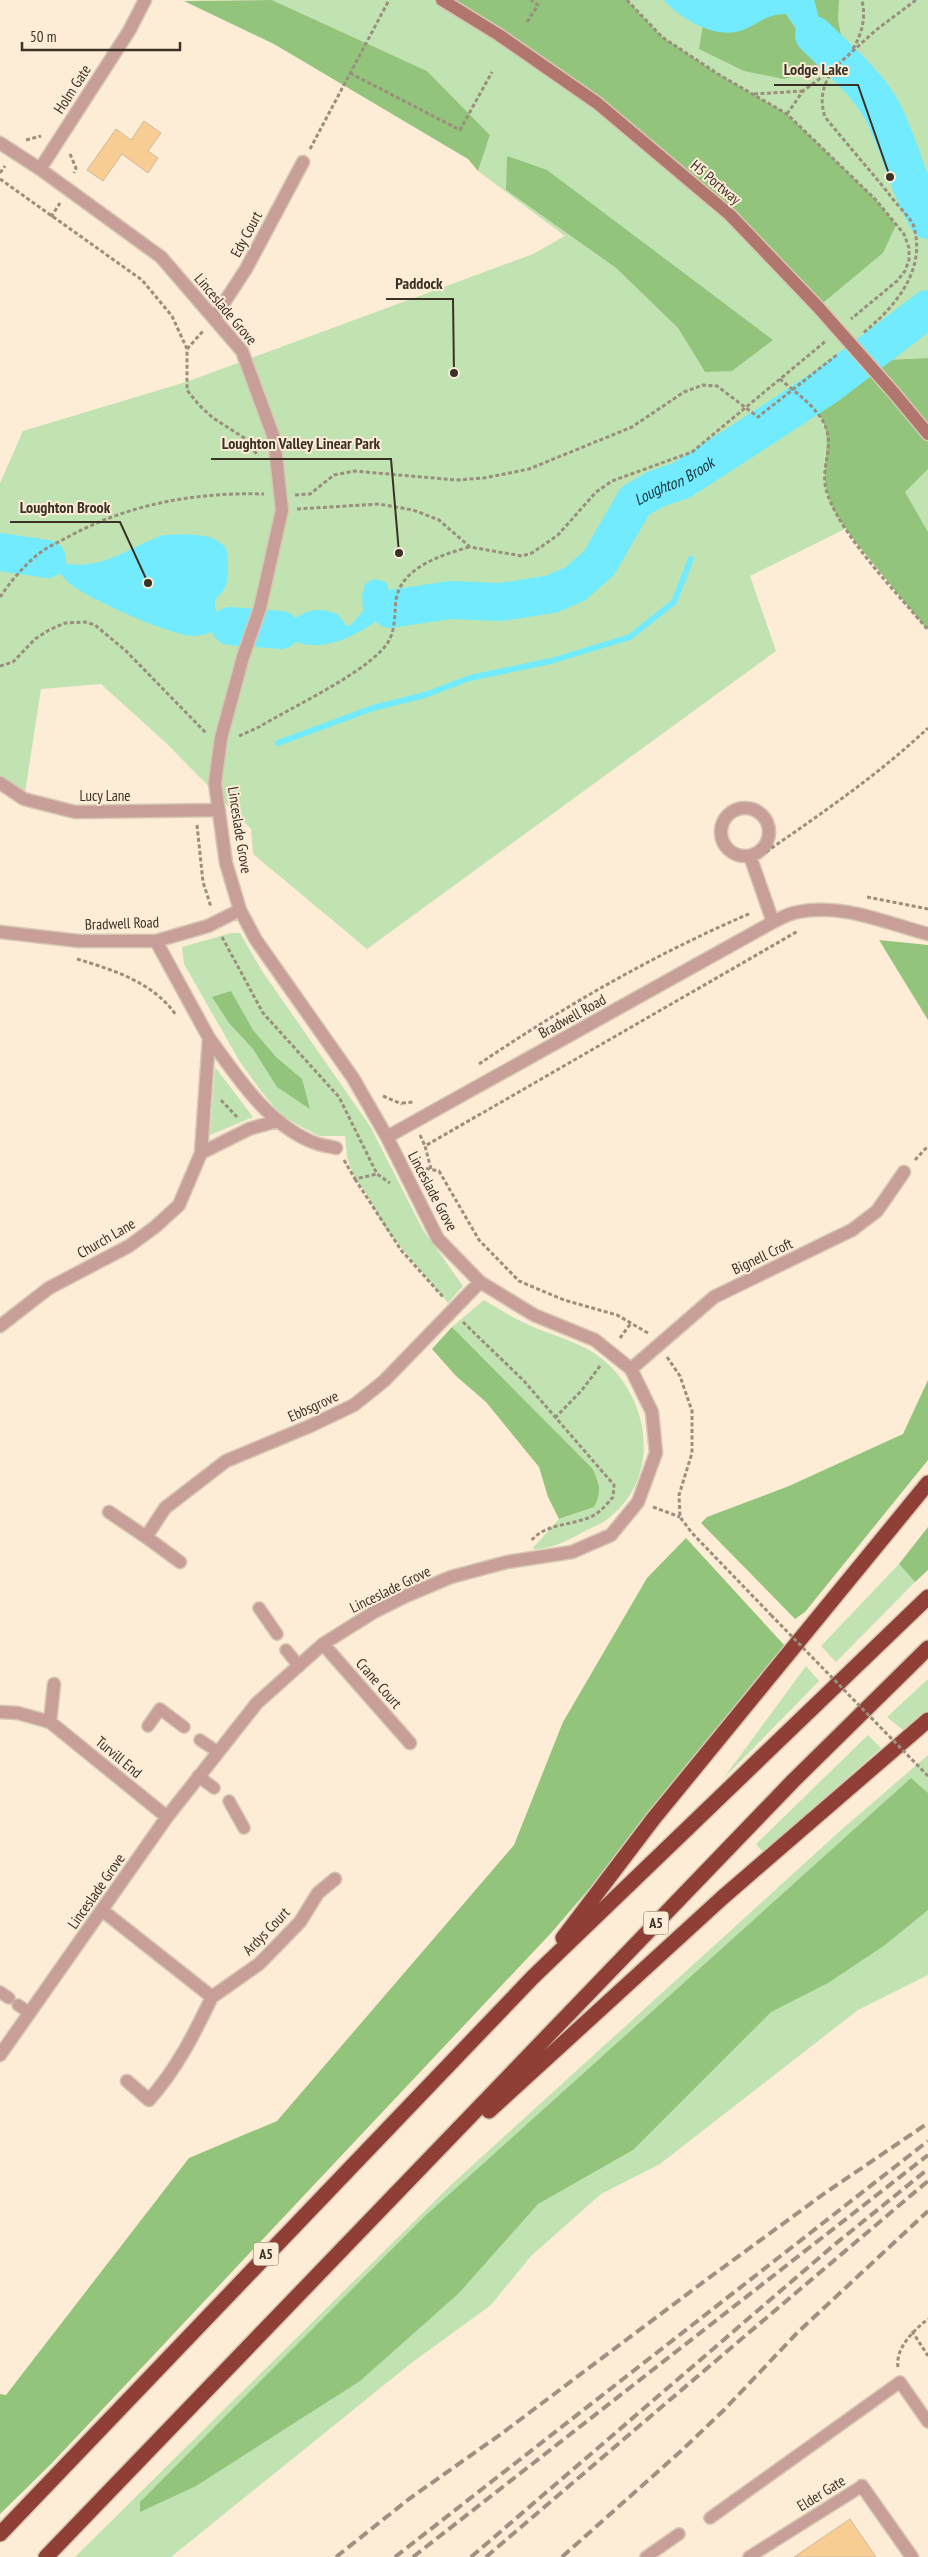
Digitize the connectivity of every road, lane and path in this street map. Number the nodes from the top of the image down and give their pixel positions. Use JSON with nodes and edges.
{"nodes":[{"id":1,"x":145,"y":0,"type":"edge"},
{"id":2,"x":389,"y":0,"type":"edge"},
{"id":3,"x":442,"y":0,"type":"edge"},
{"id":4,"x":531,"y":0,"type":"edge"},
{"id":5,"x":627,"y":0,"type":"edge"},
{"id":6,"x":862,"y":0,"type":"edge"},
{"id":7,"x":916,"y":0,"type":"edge"},
{"id":8,"x":527,"y":22,"type":"dead end"},
{"id":9,"x":850,"y":54,"type":"junction"},
{"id":10,"x":833,"y":69,"type":"junction"},
{"id":11,"x":492,"y":72,"type":"dead end"},
{"id":12,"x":350,"y":74,"type":"junction"},
{"id":13,"x":803,"y":91,"type":"junction"},
{"id":14,"x":754,"y":94,"type":"junction"},
{"id":15,"x":787,"y":114,"type":"junction"},
{"id":16,"x":0,"y":143,"type":"edge"},
{"id":17,"x":303,"y":162,"type":"joint"},
{"id":18,"x":40,"y":169,"type":"junction"},
{"id":19,"x":0,"y":180,"type":"edge"},
{"id":20,"x":921,"y":260,"type":"dead end"},
{"id":21,"x":910,"y":288,"type":"dead end"},
{"id":22,"x":214,"y":318,"type":"junction"},
{"id":23,"x":846,"y":324,"type":"dead end"},
{"id":24,"x":862,"y":334,"type":"dead end"},
{"id":25,"x":831,"y":336,"type":"dead end"},
{"id":26,"x":187,"y":349,"type":"junction"},
{"id":27,"x":838,"y":353,"type":"dead end"},
{"id":28,"x":780,"y":379,"type":"junction"},
{"id":29,"x":792,"y":390,"type":"junction"},
{"id":30,"x":747,"y":408,"type":"junction"},
{"id":31,"x":928,"y":434,"type":"edge"},
{"id":32,"x":259,"y":459,"type":"dead end"},
{"id":33,"x":264,"y":485,"type":"dead end"},
{"id":34,"x":264,"y":494,"type":"junction"},
{"id":35,"x":282,"y":495,"type":"junction"},
{"id":36,"x":264,"y":501,"type":"dead end"},
{"id":37,"x":282,"y":510,"type":"junction"},
{"id":38,"x":470,"y":547,"type":"junction"},
{"id":39,"x":0,"y":597,"type":"edge"},
{"id":40,"x":928,"y":630,"type":"edge"},
{"id":41,"x":0,"y":666,"type":"edge"},
{"id":42,"x":928,"y":728,"type":"edge"},
{"id":43,"x":221,"y":738,"type":"junction"},
{"id":44,"x":0,"y":783,"type":"edge"},
{"id":45,"x":217,"y":810,"type":"junction"},
{"id":46,"x":751,"y":858,"type":"joint"},
{"id":47,"x":240,"y":910,"type":"junction"},
{"id":48,"x":773,"y":922,"type":"junction"},
{"id":49,"x":805,"y":927,"type":"dead end"},
{"id":50,"x":0,"y":932,"type":"edge"},
{"id":51,"x":928,"y":934,"type":"edge"},
{"id":52,"x":156,"y":941,"type":"junction"},
{"id":53,"x":70,"y":956,"type":"dead end"},
{"id":54,"x":176,"y":1016,"type":"dead end"},
{"id":55,"x":209,"y":1038,"type":"junction"},
{"id":56,"x":206,"y":1078,"type":"junction"},
{"id":57,"x":277,"y":1121,"type":"junction"},
{"id":58,"x":248,"y":1129,"type":"junction"},
{"id":59,"x":387,"y":1137,"type":"junction"},
{"id":60,"x":336,"y":1148,"type":"joint"},
{"id":61,"x":201,"y":1153,"type":"junction"},
{"id":62,"x":432,"y":1169,"type":"dead end"},
{"id":63,"x":904,"y":1172,"type":"dead end"},
{"id":64,"x":377,"y":1174,"type":"dead end"},
{"id":65,"x":480,"y":1282,"type":"junction"},
{"id":66,"x":0,"y":1326,"type":"edge"},
{"id":67,"x":611,"y":1351,"type":"junction"},
{"id":68,"x":631,"y":1369,"type":"junction"},
{"id":69,"x":928,"y":1483,"type":"edge"},
{"id":70,"x":638,"y":1502,"type":"junction"},
{"id":71,"x":108,"y":1512,"type":"dead end"},
{"id":72,"x":680,"y":1517,"type":"dead end"},
{"id":73,"x":146,"y":1537,"type":"junction"},
{"id":74,"x":533,"y":1558,"type":"junction"},
{"id":75,"x":180,"y":1562,"type":"dead end"},
{"id":76,"x":928,"y":1596,"type":"edge"},
{"id":77,"x":259,"y":1608,"type":"dead end"},
{"id":78,"x":771,"y":1615,"type":"dead end"},
{"id":79,"x":277,"y":1634,"type":"dead end"},
{"id":80,"x":323,"y":1644,"type":"junction"},
{"id":81,"x":928,"y":1648,"type":"edge"},
{"id":82,"x":286,"y":1650,"type":"dead end"},
{"id":83,"x":299,"y":1666,"type":"junction"},
{"id":84,"x":54,"y":1684,"type":"dead end"},
{"id":85,"x":0,"y":1712,"type":"edge"},
{"id":86,"x":928,"y":1720,"type":"edge"},
{"id":87,"x":50,"y":1722,"type":"junction"},
{"id":88,"x":148,"y":1726,"type":"dead end"},
{"id":89,"x":184,"y":1727,"type":"dead end"},
{"id":90,"x":200,"y":1740,"type":"dead end"},
{"id":91,"x":410,"y":1743,"type":"dead end"},
{"id":92,"x":218,"y":1752,"type":"junction"},
{"id":93,"x":198,"y":1776,"type":"junction"},
{"id":94,"x":928,"y":1776,"type":"edge"},
{"id":95,"x":214,"y":1788,"type":"dead end"},
{"id":96,"x":229,"y":1801,"type":"dead end"},
{"id":97,"x":167,"y":1818,"type":"junction"},
{"id":98,"x":244,"y":1828,"type":"dead end"},
{"id":99,"x":335,"y":1879,"type":"dead end"},
{"id":100,"x":103,"y":1911,"type":"junction"},
{"id":101,"x":533,"y":1977,"type":"junction"},
{"id":102,"x":212,"y":1997,"type":"junction"},
{"id":103,"x":9,"y":1998,"type":"edge"},
{"id":104,"x":30,"y":2013,"type":"junction"},
{"id":105,"x":0,"y":2055,"type":"edge"},
{"id":106,"x":127,"y":2081,"type":"dead end"},
{"id":107,"x":389,"y":2202,"type":"junction"},
{"id":108,"x":928,"y":2319,"type":"edge"},
{"id":109,"x":912,"y":2331,"type":"junction"},
{"id":110,"x":928,"y":2356,"type":"edge"},
{"id":111,"x":900,"y":2382,"type":"junction"},
{"id":112,"x":928,"y":2422,"type":"edge"},
{"id":113,"x":862,"y":2486,"type":"joint"},
{"id":114,"x":710,"y":2518,"type":"dead end"},
{"id":115,"x":0,"y":2534,"type":"edge"},
{"id":116,"x":679,"y":2534,"type":"dead end"},
{"id":117,"x":46,"y":2557,"type":"edge"},
{"id":118,"x":646,"y":2557,"type":"edge"},
{"id":119,"x":749,"y":2557,"type":"edge"},
{"id":120,"x":912,"y":2557,"type":"edge"}],
"edges":[{"from":1,"to":18,"type":"street","name":"Holm Gate"},
{"from":2,"to":12,"type":"path"},
{"from":3,"to":31,"type":"street","name":"H5 Portway","bridge":true},
{"from":4,"to":8,"type":"path"},
{"from":5,"to":14,"type":"path"},
{"from":6,"to":9,"type":"path"},
{"from":7,"to":9,"type":"path"},
{"from":9,"to":10,"type":"path"},
{"from":10,"to":13,"type":"path"},
{"from":10,"to":20,"type":"path"},
{"from":11,"to":12,"type":"path"},
{"from":12,"to":17,"type":"path"},
{"from":13,"to":14,"type":"path"},
{"from":13,"to":15,"type":"path"},
{"from":14,"to":15,"type":"path"},
{"from":15,"to":23,"type":"path"},
{"from":16,"to":18,"type":"street","name":"Linceslade Grove"},
{"from":17,"to":22,"type":"street","name":"Edy Court"},
{"from":18,"to":22,"type":"street","name":"Linceslade Grove"},
{"from":19,"to":26,"type":"path"},
{"from":21,"to":24,"type":"path"},
{"from":22,"to":26,"type":"path"},
{"from":22,"to":35,"type":"street","name":"Linceslade Grove"},
{"from":25,"to":28,"type":"path"},
{"from":26,"to":32,"type":"path"},
{"from":27,"to":29,"type":"path"},
{"from":28,"to":29,"type":"path"},
{"from":28,"to":30,"type":"path"},
{"from":29,"to":30,"type":"path"},
{"from":29,"to":40,"type":"path"},
{"from":30,"to":35,"type":"path"},
{"from":30,"to":38,"type":"path"},
{"from":33,"to":34,"type":"path"},
{"from":34,"to":35,"type":"path"},
{"from":34,"to":36,"type":"path"},
{"from":34,"to":39,"type":"path"},
{"from":35,"to":37,"type":"street","name":"Linceslade Grove"},
{"from":37,"to":38,"type":"path"},
{"from":37,"to":43,"type":"street","name":"Linceslade Grove"},
{"from":38,"to":43,"type":"path"},
{"from":41,"to":43,"type":"path"},
{"from":42,"to":46,"type":"path"},
{"from":43,"to":45,"type":"street","name":"Linceslade Grove"},
{"from":44,"to":45,"type":"street","name":"Lucy Lane"},
{"from":45,"to":47,"type":"street","name":"Linceslade Grove"},
{"from":46,"to":48,"type":"street"},
{"from":47,"to":52,"type":"street","name":"Bradwell Road"},
{"from":47,"to":59,"type":"street","name":"Linceslade Grove"},
{"from":48,"to":51,"type":"street","name":"Bradwell Road"},
{"from":48,"to":59,"type":"street","name":"Bradwell Road"},
{"from":49,"to":62,"type":"path"},
{"from":50,"to":52,"type":"street","name":"Bradwell Road"},
{"from":52,"to":55,"type":"street"},
{"from":53,"to":54,"type":"path"},
{"from":55,"to":56,"type":"street","name":"Church Lane"},
{"from":55,"to":57,"type":"street"},
{"from":56,"to":58,"type":"path"},
{"from":56,"to":61,"type":"street","name":"Church Lane"},
{"from":57,"to":58,"type":"street"},
{"from":57,"to":60,"type":"street"},
{"from":58,"to":61,"type":"street"},
{"from":59,"to":65,"type":"street","name":"Linceslade Grove"},
{"from":60,"to":64,"type":"path"},
{"from":61,"to":66,"type":"street","name":"Church Lane"},
{"from":63,"to":68,"type":"street","name":"Bignell Croft"},
{"from":65,"to":67,"type":"street","name":"Linceslade Grove"},
{"from":65,"to":73,"type":"street","name":"Ebbsgrove"},
{"from":67,"to":68,"type":"street","name":"Linceslade Grove"},
{"from":67,"to":74,"type":"path"},
{"from":68,"to":70,"type":"street","name":"Linceslade Grove"},
{"from":69,"to":101,"type":"highway"},
{"from":70,"to":72,"type":"path"},
{"from":70,"to":74,"type":"street","name":"Linceslade Grove"},
{"from":71,"to":73,"type":"street"},
{"from":73,"to":75,"type":"street"},
{"from":74,"to":80,"type":"street","name":"Linceslade Grove"},
{"from":76,"to":101,"type":"highway","number":"A5"},
{"from":77,"to":79,"type":"lane"},
{"from":78,"to":94,"type":"path","bridge":true},
{"from":80,"to":83,"type":"street","name":"Linceslade Grove"},
{"from":80,"to":91,"type":"street","name":"Crane Court"},
{"from":81,"to":107,"type":"highway","number":"A5"},
{"from":82,"to":83,"type":"lane"},
{"from":83,"to":92,"type":"street","name":"Linceslade Grove"},
{"from":84,"to":87,"type":"street"},
{"from":85,"to":87,"type":"street","name":"Turvill End"},
{"from":86,"to":107,"type":"highway"},
{"from":87,"to":97,"type":"street","name":"Turvill End"},
{"from":88,"to":89,"type":"lane"},
{"from":90,"to":92,"type":"lane"},
{"from":92,"to":93,"type":"street","name":"Linceslade Grove"},
{"from":93,"to":95,"type":"lane"},
{"from":93,"to":97,"type":"street","name":"Linceslade Grove"},
{"from":96,"to":98,"type":"lane"},
{"from":97,"to":100,"type":"street","name":"Linceslade Grove"},
{"from":99,"to":102,"type":"street","name":"Ardys Court"},
{"from":100,"to":102,"type":"street"},
{"from":100,"to":104,"type":"street","name":"Linceslade Grove"},
{"from":101,"to":115,"type":"highway","number":"A5"},
{"from":102,"to":106,"type":"street","name":"Ardys Court"},
{"from":103,"to":104,"type":"lane"},
{"from":104,"to":105,"type":"street","name":"Linceslade Grove"},
{"from":107,"to":117,"type":"highway","number":"A5"},
{"from":108,"to":109,"type":"path"},
{"from":109,"to":110,"type":"path"},
{"from":109,"to":111,"type":"path"},
{"from":111,"to":112,"type":"lane"},
{"from":111,"to":114,"type":"lane"},
{"from":113,"to":119,"type":"lane","name":"Elder Gate"},
{"from":113,"to":120,"type":"street","name":"Elder Gate"},
{"from":116,"to":118,"type":"lane"}]}
